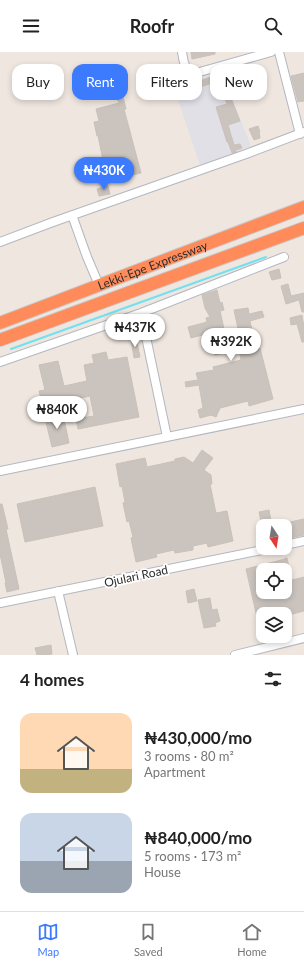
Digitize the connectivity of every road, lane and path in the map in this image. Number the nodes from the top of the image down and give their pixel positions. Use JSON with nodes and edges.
{"nodes":[{"id":1,"x":182,"y":52,"type":"edge"},
{"id":2,"x":271,"y":52,"type":"edge"},
{"id":3,"x":279,"y":52,"type":"edge"},
{"id":4,"x":302,"y":133,"type":"edge"},
{"id":5,"x":304,"y":207,"type":"edge"},
{"id":6,"x":72,"y":215,"type":"junction"},
{"id":7,"x":304,"y":221,"type":"edge"},
{"id":8,"x":304,"y":228,"type":"edge"},
{"id":9,"x":0,"y":242,"type":"edge"},
{"id":10,"x":284,"y":257,"type":"dead end"},
{"id":11,"x":211,"y":262,"type":"junction"},
{"id":12,"x":99,"y":285,"type":"junction"},
{"id":13,"x":141,"y":313,"type":"junction"},
{"id":14,"x":0,"y":323,"type":"edge"},
{"id":15,"x":0,"y":340,"type":"edge"},
{"id":16,"x":0,"y":362,"type":"edge"},
{"id":17,"x":304,"y":409,"type":"edge"},
{"id":18,"x":167,"y":437,"type":"junction"},
{"id":19,"x":0,"y":471,"type":"edge"},
{"id":20,"x":304,"y":541,"type":"edge"},
{"id":21,"x":292,"y":544,"type":"edge"},
{"id":22,"x":256,"y":551,"type":"edge"},
{"id":23,"x":58,"y":591,"type":"junction"},
{"id":24,"x":0,"y":603,"type":"edge"},
{"id":25,"x":304,"y":638,"type":"edge"},
{"id":26,"x":251,"y":653,"type":"edge"},
{"id":27,"x":73,"y":655,"type":"edge"},
{"id":28,"x":235,"y":655,"type":"edge"}],
"edges":[{"from":1,"to":2,"type":"street"},
{"from":3,"to":4,"type":"street"},
{"from":4,"to":6,"type":"street"},
{"from":5,"to":12,"type":"highway","name":"Lekki-Epe Expressway"},
{"from":6,"to":9,"type":"street"},
{"from":6,"to":12,"type":"street"},
{"from":7,"to":11,"type":"highway"},
{"from":8,"to":11,"type":"highway","name":"Lekki-Epe Expressway"},
{"from":10,"to":13,"type":"street"},
{"from":11,"to":15,"type":"highway","name":"Lekki-Epe Expressway"},
{"from":12,"to":14,"type":"highway","name":"Lekki-Epe Expressway"},
{"from":13,"to":16,"type":"street"},
{"from":13,"to":18,"type":"street"},
{"from":17,"to":18,"type":"street"},
{"from":18,"to":19,"type":"street"},
{"from":20,"to":21,"type":"street"},
{"from":22,"to":23,"type":"street","name":"Ojulari Road"},
{"from":23,"to":24,"type":"street","name":"Ojulari Road"},
{"from":23,"to":27,"type":"street"},
{"from":25,"to":26,"type":"street"},
{"from":26,"to":28,"type":"street"}]}
